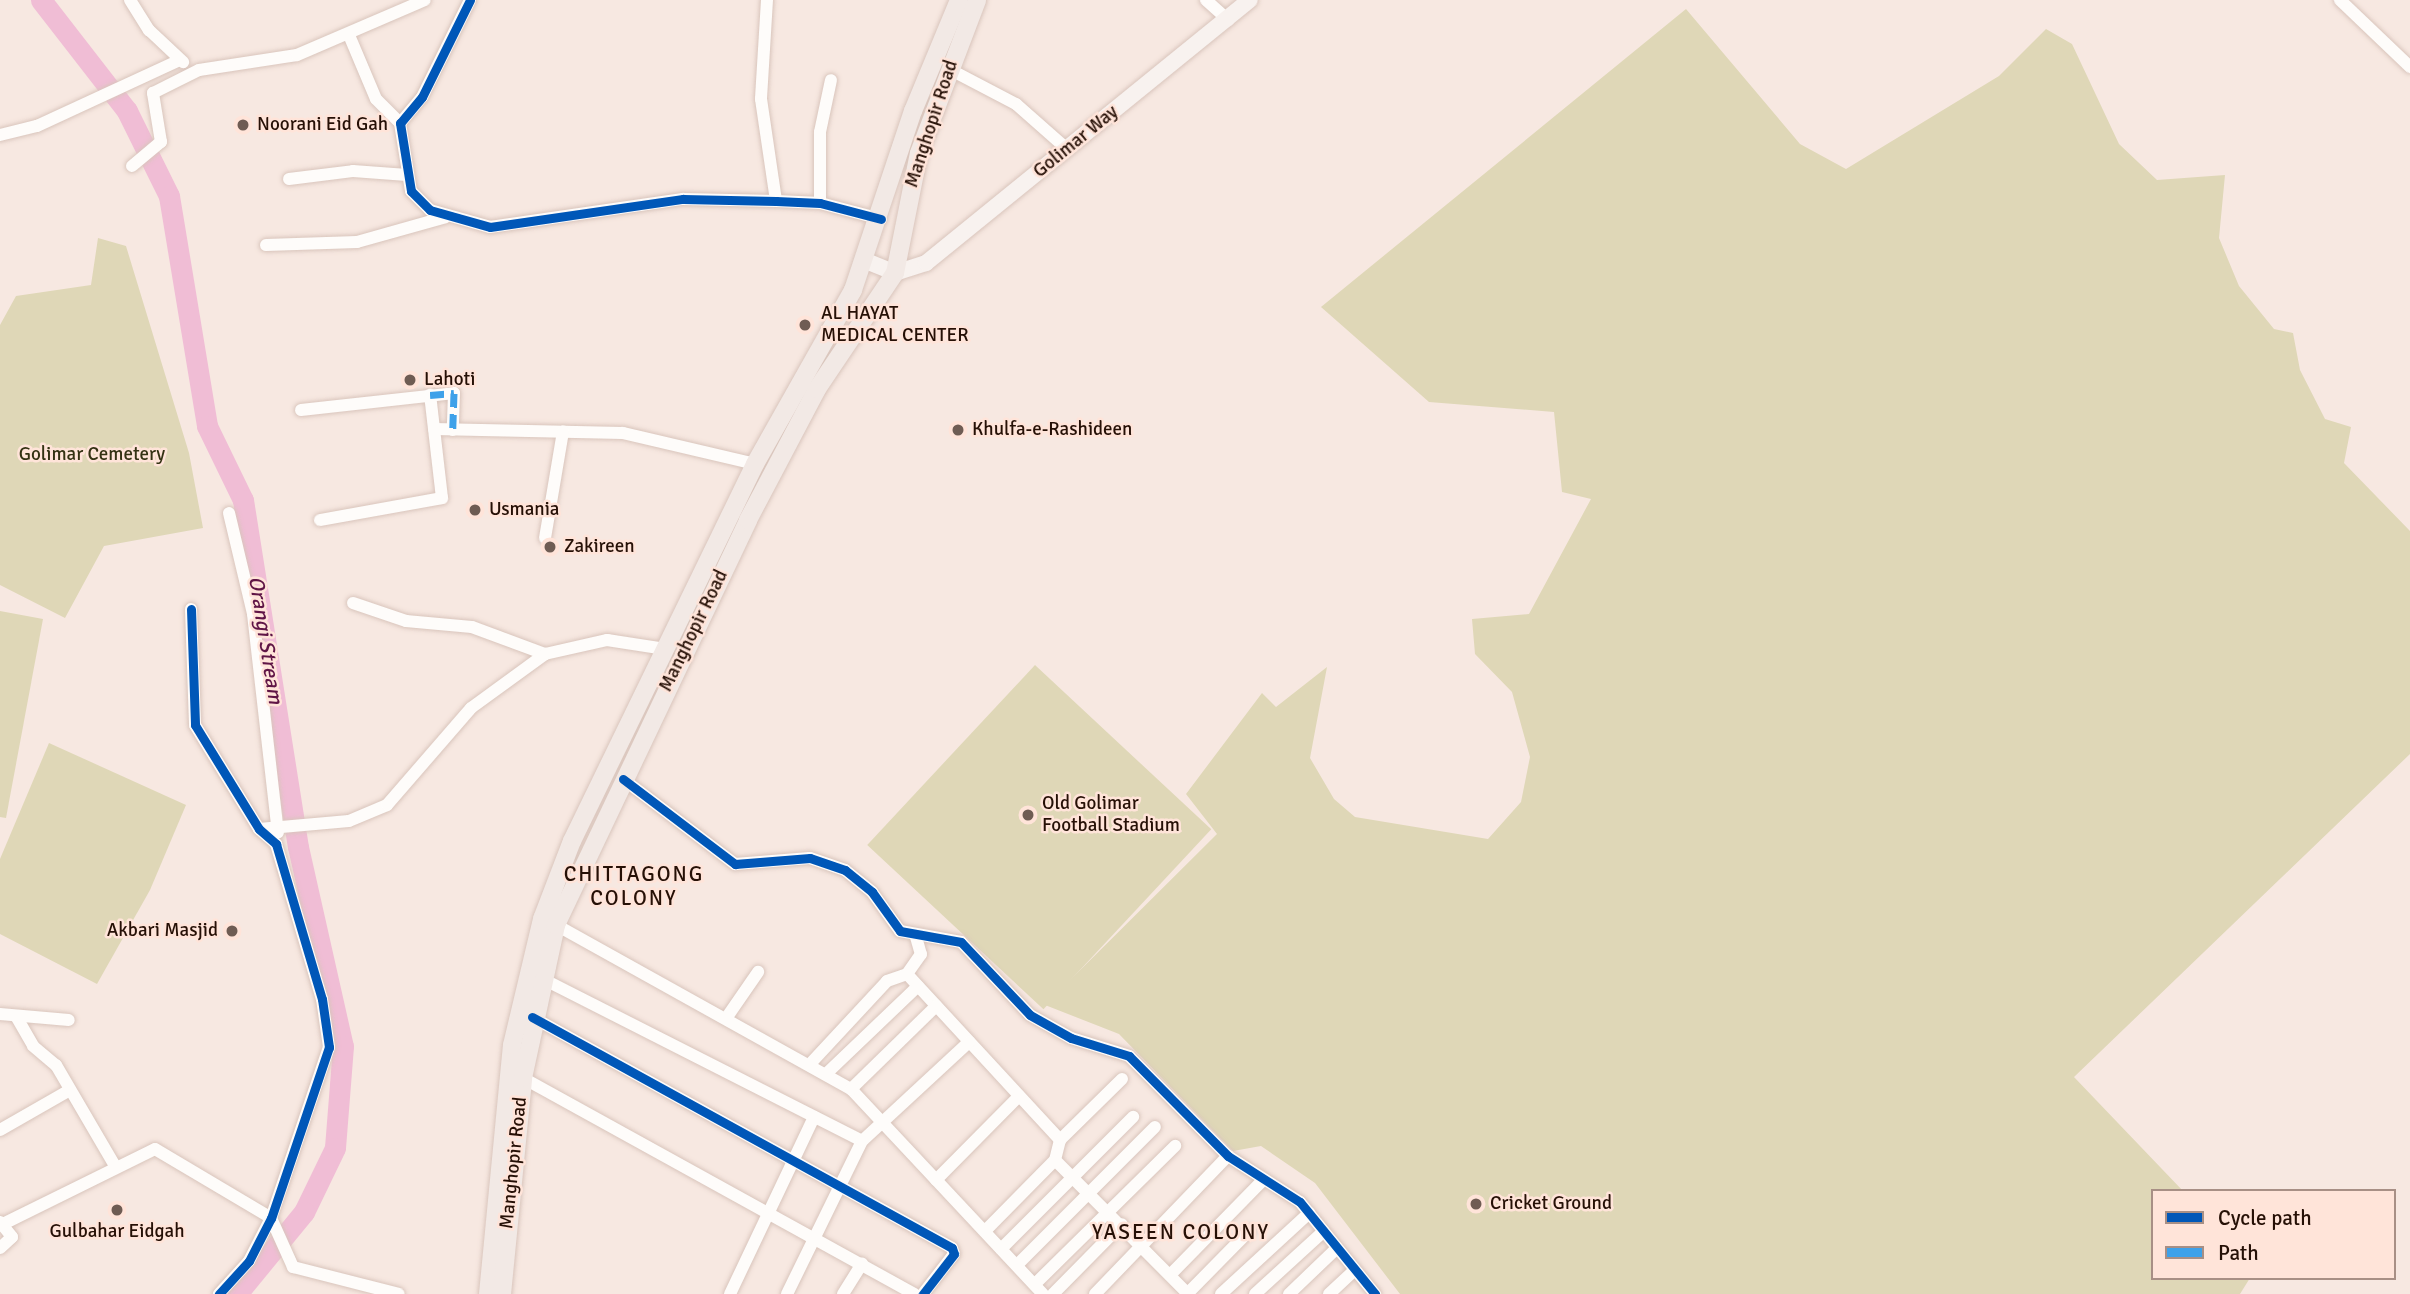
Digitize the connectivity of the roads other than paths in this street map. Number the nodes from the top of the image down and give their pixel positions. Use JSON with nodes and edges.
{"nodes":[{"id":1,"x":130,"y":0,"type":"edge"},
{"id":2,"x":425,"y":0,"type":"edge"},
{"id":3,"x":470,"y":0,"type":"edge"},
{"id":4,"x":767,"y":0,"type":"edge"},
{"id":5,"x":959,"y":0,"type":"edge"},
{"id":6,"x":977,"y":0,"type":"edge"},
{"id":7,"x":1206,"y":0,"type":"edge"},
{"id":8,"x":1250,"y":0,"type":"edge"},
{"id":9,"x":2340,"y":0,"type":"edge"},
{"id":10,"x":1228,"y":20,"type":"junction"},
{"id":11,"x":349,"y":35,"type":"junction"},
{"id":12,"x":180,"y":60,"type":"junction"},
{"id":13,"x":2410,"y":67,"type":"edge"},
{"id":14,"x":949,"y":69,"type":"junction"},
{"id":15,"x":199,"y":70,"type":"junction"},
{"id":16,"x":831,"y":80,"type":"dead end"},
{"id":17,"x":400,"y":122,"type":"junction"},
{"id":18,"x":0,"y":135,"type":"edge"},
{"id":19,"x":1067,"y":149,"type":"junction"},
{"id":20,"x":132,"y":166,"type":"dead end"},
{"id":21,"x":407,"y":175,"type":"junction"},
{"id":22,"x":289,"y":180,"type":"dead end"},
{"id":23,"x":776,"y":201,"type":"junction"},
{"id":24,"x":820,"y":203,"type":"junction"},
{"id":25,"x":450,"y":216,"type":"junction"},
{"id":26,"x":881,"y":219,"type":"junction"},
{"id":27,"x":266,"y":245,"type":"dead end"},
{"id":28,"x":866,"y":261,"type":"junction"},
{"id":29,"x":895,"y":273,"type":"junction"},
{"id":30,"x":430,"y":395,"type":"junction"},
{"id":31,"x":301,"y":410,"type":"dead end"},
{"id":32,"x":434,"y":429,"type":"junction"},
{"id":33,"x":453,"y":430,"type":"junction"},
{"id":34,"x":563,"y":432,"type":"junction"},
{"id":35,"x":755,"y":464,"type":"junction"},
{"id":36,"x":229,"y":513,"type":"dead end"},
{"id":37,"x":320,"y":520,"type":"dead end"},
{"id":38,"x":545,"y":538,"type":"dead end"},
{"id":39,"x":353,"y":603,"type":"dead end"},
{"id":40,"x":191,"y":609,"type":"dead end"},
{"id":41,"x":665,"y":649,"type":"junction"},
{"id":42,"x":545,"y":654,"type":"junction"},
{"id":43,"x":623,"y":779,"type":"junction"},
{"id":44,"x":278,"y":827,"type":"junction"},
{"id":45,"x":259,"y":829,"type":"junction"},
{"id":46,"x":275,"y":844,"type":"junction"},
{"id":47,"x":556,"y":925,"type":"junction"},
{"id":48,"x":916,"y":937,"type":"junction"},
{"id":49,"x":758,"y":972,"type":"dead end"},
{"id":50,"x":907,"y":974,"type":"junction"},
{"id":51,"x":541,"y":978,"type":"junction"},
{"id":52,"x":918,"y":986,"type":"junction"},
{"id":53,"x":936,"y":1006,"type":"junction"},
{"id":54,"x":0,"y":1014,"type":"edge"},
{"id":55,"x":16,"y":1016,"type":"junction"},
{"id":56,"x":532,"y":1017,"type":"junction"},
{"id":57,"x":727,"y":1017,"type":"junction"},
{"id":58,"x":69,"y":1020,"type":"dead end"},
{"id":59,"x":969,"y":1042,"type":"junction"},
{"id":60,"x":810,"y":1065,"type":"junction"},
{"id":61,"x":826,"y":1074,"type":"junction"},
{"id":62,"x":523,"y":1078,"type":"junction"},
{"id":63,"x":1122,"y":1079,"type":"dead end"},
{"id":64,"x":851,"y":1089,"type":"junction"},
{"id":65,"x":68,"y":1091,"type":"junction"},
{"id":66,"x":1019,"y":1096,"type":"junction"},
{"id":67,"x":814,"y":1117,"type":"junction"},
{"id":68,"x":1133,"y":1117,"type":"dead end"},
{"id":69,"x":884,"y":1124,"type":"junction"},
{"id":70,"x":1155,"y":1127,"type":"dead end"},
{"id":71,"x":0,"y":1130,"type":"edge"},
{"id":72,"x":1060,"y":1140,"type":"junction"},
{"id":73,"x":862,"y":1141,"type":"junction"},
{"id":74,"x":1175,"y":1146,"type":"dead end"},
{"id":75,"x":1228,"y":1156,"type":"junction"},
{"id":76,"x":791,"y":1159,"type":"junction"},
{"id":77,"x":1055,"y":1160,"type":"junction"},
{"id":78,"x":115,"y":1166,"type":"junction"},
{"id":79,"x":1074,"y":1177,"type":"junction"},
{"id":80,"x":936,"y":1180,"type":"junction"},
{"id":81,"x":1264,"y":1180,"type":"junction"},
{"id":82,"x":841,"y":1185,"type":"junction"},
{"id":83,"x":1090,"y":1193,"type":"junction"},
{"id":84,"x":766,"y":1211,"type":"junction"},
{"id":85,"x":1109,"y":1211,"type":"junction"},
{"id":86,"x":1309,"y":1213,"type":"junction"},
{"id":87,"x":271,"y":1218,"type":"junction"},
{"id":88,"x":3,"y":1222,"type":"edge"},
{"id":89,"x":1122,"y":1224,"type":"junction"},
{"id":90,"x":985,"y":1231,"type":"junction"},
{"id":91,"x":1249,"y":1231,"type":"dead end"},
{"id":92,"x":1324,"y":1231,"type":"junction"},
{"id":93,"x":814,"y":1236,"type":"junction"},
{"id":94,"x":1143,"y":1246,"type":"junction"},
{"id":95,"x":0,"y":1248,"type":"edge"},
{"id":96,"x":1337,"y":1248,"type":"junction"},
{"id":97,"x":1001,"y":1249,"type":"junction"},
{"id":98,"x":862,"y":1263,"type":"junction"},
{"id":99,"x":1017,"y":1265,"type":"junction"},
{"id":100,"x":1355,"y":1270,"type":"junction"},
{"id":101,"x":1170,"y":1275,"type":"junction"},
{"id":102,"x":900,"y":1290,"type":"edge"},
{"id":103,"x":1042,"y":1292,"type":"edge"},
{"id":104,"x":1370,"y":1292,"type":"edge"},
{"id":105,"x":219,"y":1294,"type":"edge"},
{"id":106,"x":399,"y":1294,"type":"edge"},
{"id":107,"x":488,"y":1294,"type":"edge"},
{"id":108,"x":502,"y":1294,"type":"edge"},
{"id":109,"x":730,"y":1294,"type":"edge"},
{"id":110,"x":787,"y":1294,"type":"edge"},
{"id":111,"x":843,"y":1294,"type":"edge"},
{"id":112,"x":914,"y":1294,"type":"edge"},
{"id":113,"x":923,"y":1294,"type":"edge"},
{"id":114,"x":1095,"y":1294,"type":"edge"},
{"id":115,"x":1188,"y":1294,"type":"edge"},
{"id":116,"x":1221,"y":1294,"type":"edge"},
{"id":117,"x":1255,"y":1294,"type":"edge"},
{"id":118,"x":1289,"y":1294,"type":"edge"},
{"id":119,"x":1329,"y":1294,"type":"edge"}],
"edges":[{"from":1,"to":12,"type":"street"},
{"from":2,"to":11,"type":"street"},
{"from":3,"to":17,"type":"street"},
{"from":4,"to":23,"type":"street"},
{"from":5,"to":26,"type":"main road","name":"Manghopir Road"},
{"from":6,"to":14,"type":"main road","name":"Manghopir Road"},
{"from":7,"to":10,"type":"street"},
{"from":8,"to":10,"type":"main road","name":"Golimar Way"},
{"from":9,"to":13,"type":"street"},
{"from":10,"to":19,"type":"main road","name":"Golimar Way"},
{"from":11,"to":15,"type":"street"},
{"from":11,"to":17,"type":"street"},
{"from":12,"to":15,"type":"street"},
{"from":12,"to":18,"type":"street"},
{"from":14,"to":19,"type":"street"},
{"from":14,"to":29,"type":"main road","name":"Manghopir Road"},
{"from":15,"to":20,"type":"street"},
{"from":16,"to":24,"type":"street"},
{"from":17,"to":21,"type":"street"},
{"from":19,"to":29,"type":"main road","name":"Golimar Way"},
{"from":21,"to":22,"type":"street"},
{"from":21,"to":25,"type":"street"},
{"from":23,"to":24,"type":"street"},
{"from":23,"to":25,"type":"street"},
{"from":24,"to":26,"type":"street"},
{"from":25,"to":27,"type":"street"},
{"from":26,"to":28,"type":"main road","name":"Manghopir Road"},
{"from":28,"to":29,"type":"main road"},
{"from":28,"to":35,"type":"main road","name":"Manghopir Road"},
{"from":29,"to":43,"type":"main road","name":"Manghopir Road"},
{"from":30,"to":31,"type":"street"},
{"from":30,"to":32,"type":"street"},
{"from":30,"to":33,"type":"street"},
{"from":32,"to":33,"type":"street"},
{"from":32,"to":37,"type":"street"},
{"from":33,"to":34,"type":"street"},
{"from":34,"to":35,"type":"street"},
{"from":34,"to":38,"type":"street"},
{"from":35,"to":41,"type":"main road","name":"Manghopir Road"},
{"from":36,"to":44,"type":"street"},
{"from":39,"to":42,"type":"street"},
{"from":40,"to":45,"type":"street"},
{"from":41,"to":42,"type":"street"},
{"from":41,"to":107,"type":"main road","name":"Manghopir Road"},
{"from":42,"to":44,"type":"street"},
{"from":43,"to":47,"type":"main road","name":"Manghopir Road"},
{"from":43,"to":48,"type":"street"},
{"from":44,"to":45,"type":"street"},
{"from":44,"to":46,"type":"street"},
{"from":45,"to":46,"type":"street"},
{"from":46,"to":87,"type":"street"},
{"from":47,"to":51,"type":"main road","name":"Manghopir Road"},
{"from":47,"to":57,"type":"street"},
{"from":48,"to":50,"type":"street"},
{"from":48,"to":75,"type":"street"},
{"from":49,"to":57,"type":"street"},
{"from":50,"to":52,"type":"street"},
{"from":50,"to":60,"type":"street"},
{"from":51,"to":56,"type":"main road","name":"Manghopir Road"},
{"from":51,"to":67,"type":"street"},
{"from":52,"to":53,"type":"street"},
{"from":52,"to":61,"type":"street"},
{"from":53,"to":59,"type":"street"},
{"from":53,"to":64,"type":"street"},
{"from":54,"to":55,"type":"street"},
{"from":55,"to":58,"type":"street"},
{"from":55,"to":65,"type":"street"},
{"from":56,"to":62,"type":"main road","name":"Manghopir Road"},
{"from":56,"to":76,"type":"street"},
{"from":57,"to":60,"type":"street"},
{"from":59,"to":66,"type":"street"},
{"from":59,"to":69,"type":"street"},
{"from":60,"to":61,"type":"street"},
{"from":61,"to":64,"type":"street"},
{"from":62,"to":84,"type":"street"},
{"from":62,"to":108,"type":"main road","name":"Manghopir Road"},
{"from":63,"to":72,"type":"street"},
{"from":64,"to":69,"type":"street"},
{"from":65,"to":71,"type":"street"},
{"from":65,"to":78,"type":"street"},
{"from":66,"to":72,"type":"street"},
{"from":66,"to":80,"type":"street"},
{"from":67,"to":73,"type":"street"},
{"from":67,"to":76,"type":"street"},
{"from":68,"to":79,"type":"street"},
{"from":69,"to":73,"type":"street"},
{"from":69,"to":80,"type":"street"},
{"from":70,"to":83,"type":"street"},
{"from":72,"to":77,"type":"street"},
{"from":73,"to":82,"type":"street"},
{"from":74,"to":85,"type":"street"},
{"from":75,"to":81,"type":"street"},
{"from":75,"to":94,"type":"street"},
{"from":76,"to":82,"type":"street"},
{"from":76,"to":84,"type":"street"},
{"from":77,"to":79,"type":"street"},
{"from":77,"to":90,"type":"street"},
{"from":78,"to":87,"type":"street"},
{"from":78,"to":88,"type":"street"},
{"from":79,"to":83,"type":"street"},
{"from":79,"to":97,"type":"street"},
{"from":80,"to":90,"type":"street"},
{"from":81,"to":86,"type":"street"},
{"from":81,"to":101,"type":"street"},
{"from":82,"to":93,"type":"street"},
{"from":82,"to":113,"type":"street"},
{"from":83,"to":85,"type":"street"},
{"from":83,"to":99,"type":"street"},
{"from":84,"to":93,"type":"street"},
{"from":84,"to":109,"type":"street"},
{"from":85,"to":89,"type":"street"},
{"from":85,"to":103,"type":"street"},
{"from":86,"to":92,"type":"street"},
{"from":86,"to":116,"type":"street"},
{"from":87,"to":105,"type":"street"},
{"from":87,"to":106,"type":"street"},
{"from":88,"to":95,"type":"street"},
{"from":89,"to":94,"type":"street"},
{"from":89,"to":103,"type":"street"},
{"from":90,"to":97,"type":"street"},
{"from":91,"to":115,"type":"street"},
{"from":92,"to":96,"type":"street"},
{"from":92,"to":117,"type":"street"},
{"from":93,"to":98,"type":"street"},
{"from":93,"to":110,"type":"street"},
{"from":94,"to":101,"type":"street"},
{"from":94,"to":114,"type":"street"},
{"from":96,"to":100,"type":"street"},
{"from":96,"to":118,"type":"street"},
{"from":97,"to":99,"type":"street"},
{"from":98,"to":102,"type":"street"},
{"from":98,"to":111,"type":"street"},
{"from":99,"to":103,"type":"street"},
{"from":100,"to":104,"type":"street"},
{"from":100,"to":119,"type":"street"},
{"from":101,"to":115,"type":"street"},
{"from":102,"to":112,"type":"street"}]}
